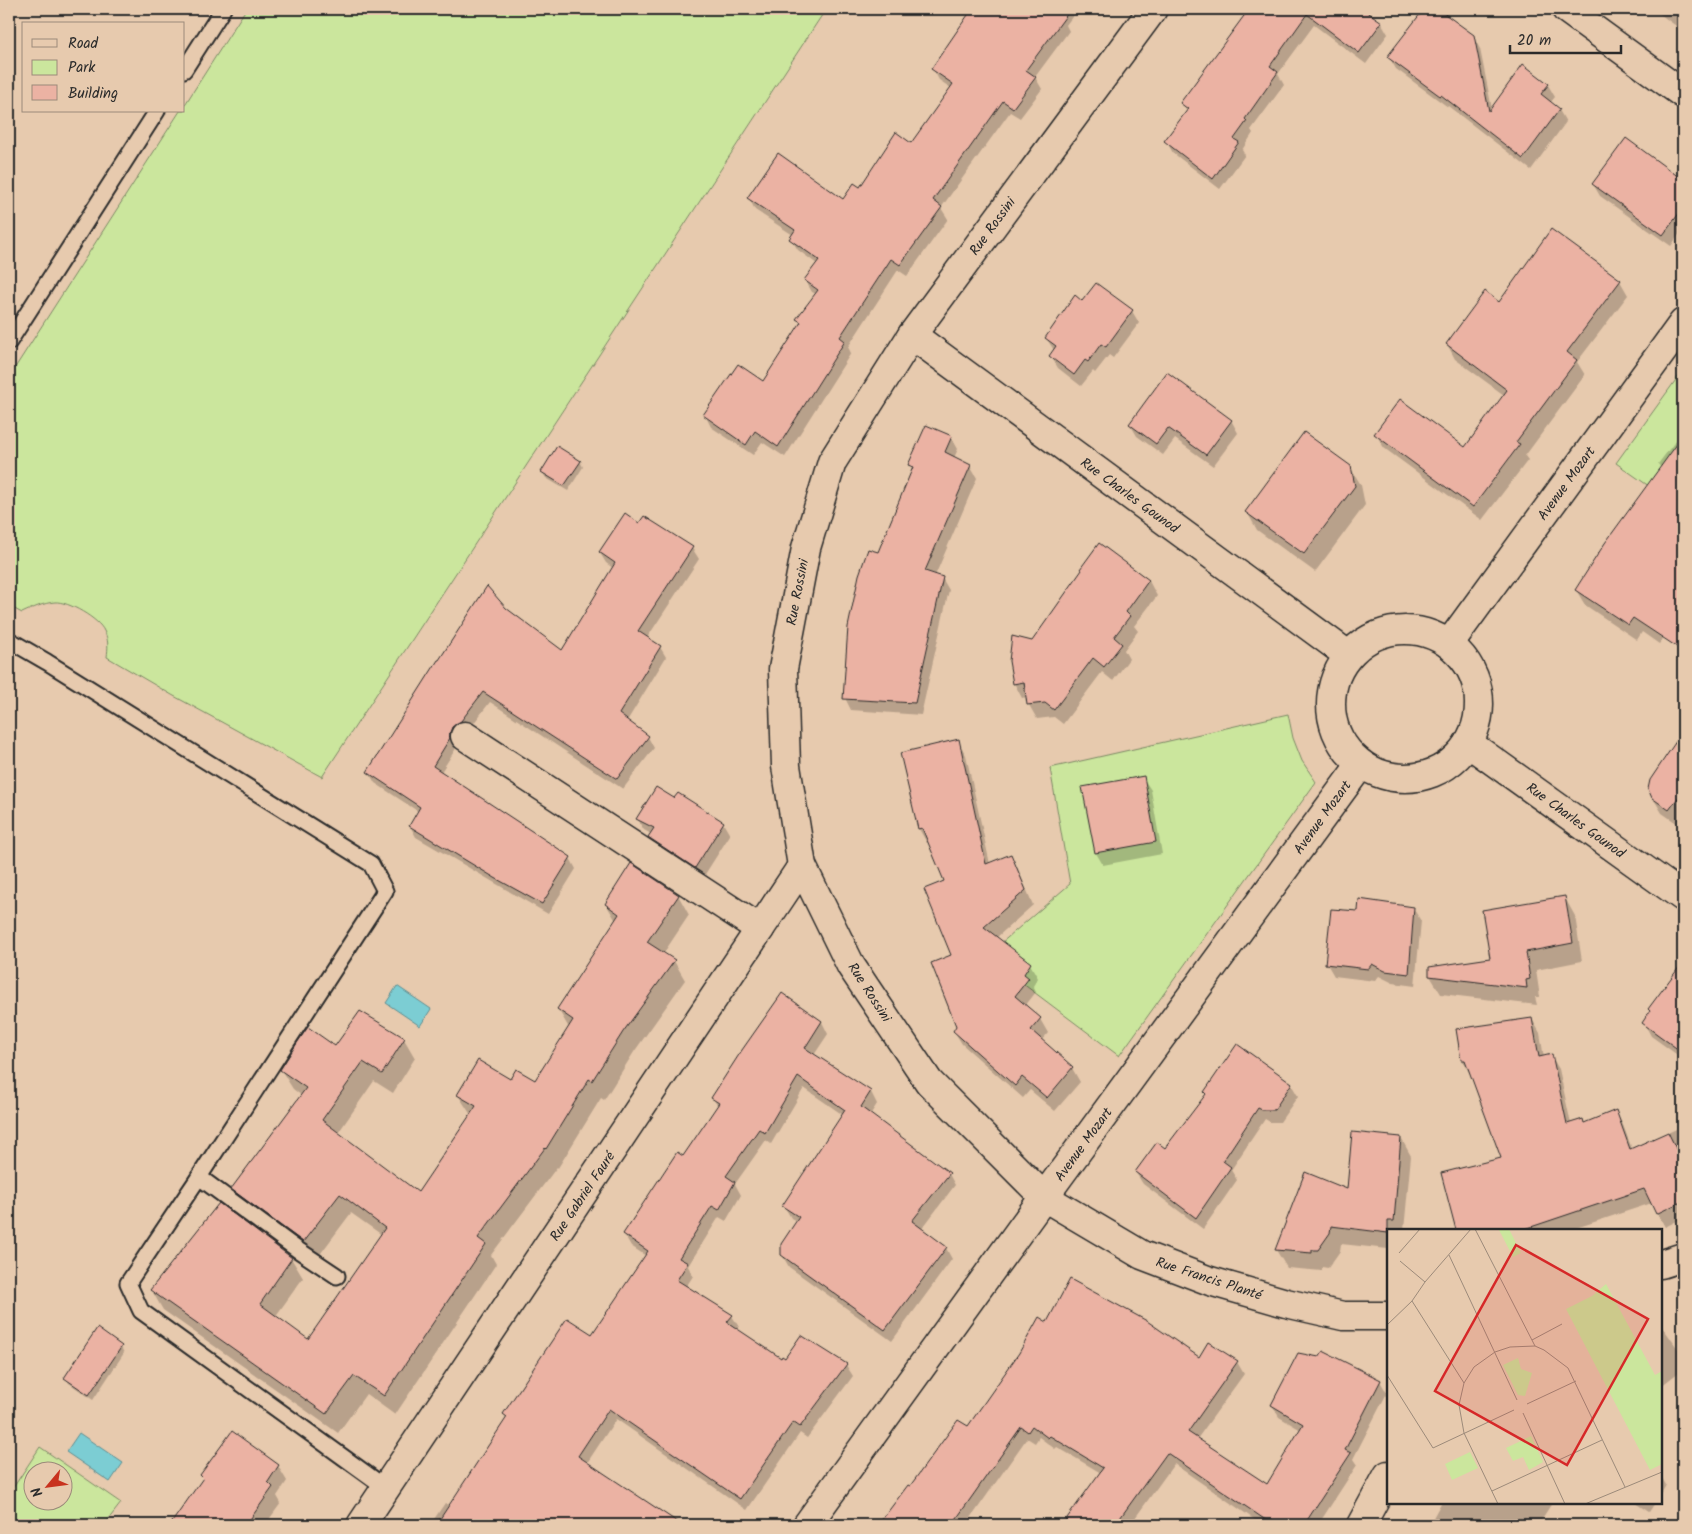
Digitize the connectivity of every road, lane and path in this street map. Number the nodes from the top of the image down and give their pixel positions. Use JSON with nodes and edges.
{"nodes":[{"id":1,"x":223,"y":9,"type":"edge"},
{"id":2,"x":1153,"y":9,"type":"edge"},
{"id":3,"x":1566,"y":9,"type":"edge"},
{"id":4,"x":185,"y":68,"type":"edge"},
{"id":5,"x":1683,"y":94,"type":"edge"},
{"id":6,"x":156,"y":112,"type":"edge"},
{"id":7,"x":1683,"y":323,"type":"edge"},
{"id":8,"x":912,"y":335,"type":"junction"},
{"id":9,"x":9,"y":342,"type":"edge"},
{"id":10,"x":9,"y":640,"type":"edge"},
{"id":11,"x":1449,"y":644,"type":"junction"},
{"id":12,"x":1348,"y":655,"type":"junction"},
{"id":13,"x":465,"y":736,"type":"dead end"},
{"id":14,"x":1468,"y":743,"type":"junction"},
{"id":15,"x":1361,"y":764,"type":"junction"},
{"id":16,"x":802,"y":866,"type":"junction"},
{"id":17,"x":1683,"y":897,"type":"edge"},
{"id":18,"x":760,"y":929,"type":"junction"},
{"id":19,"x":199,"y":1177,"type":"junction"},
{"id":20,"x":1044,"y":1197,"type":"junction"},
{"id":21,"x":1683,"y":1257,"type":"edge"},
{"id":22,"x":1662,"y":1264,"type":"edge"},
{"id":23,"x":337,"y":1276,"type":"dead end"},
{"id":24,"x":1387,"y":1316,"type":"edge"},
{"id":25,"x":1387,"y":1477,"type":"edge"},
{"id":26,"x":386,"y":1488,"type":"junction"},
{"id":27,"x":361,"y":1525,"type":"edge"},
{"id":28,"x":807,"y":1525,"type":"edge"},
{"id":29,"x":1361,"y":1525,"type":"edge"}],
"edges":[{"from":1,"to":4,"type":"lane"},
{"from":2,"to":8,"type":"street","name":"Rue Rossini"},
{"from":3,"to":5,"type":"street"},
{"from":6,"to":9,"type":"lane"},
{"from":7,"to":11,"type":"street","name":"Avenue Mozart"},
{"from":8,"to":12,"type":"street","name":"Rue Charles Gounod"},
{"from":8,"to":16,"type":"street","name":"Rue Rossini"},
{"from":10,"to":19,"type":"lane"},
{"from":11,"to":12,"type":"street"},
{"from":11,"to":14,"type":"street"},
{"from":12,"to":15,"type":"street"},
{"from":13,"to":18,"type":"street"},
{"from":14,"to":15,"type":"street"},
{"from":14,"to":17,"type":"street","name":"Rue Charles Gounod"},
{"from":15,"to":20,"type":"street","name":"Avenue Mozart"},
{"from":16,"to":18,"type":"street","name":"Rue Gabriel Fauré"},
{"from":16,"to":20,"type":"street","name":"Rue Rossini"},
{"from":18,"to":26,"type":"street","name":"Rue Gabriel Fauré"},
{"from":19,"to":23,"type":"lane"},
{"from":19,"to":26,"type":"lane"},
{"from":20,"to":24,"type":"street","name":"Rue Francis Planté"},
{"from":20,"to":28,"type":"street","name":"Avenue Mozart"},
{"from":21,"to":22,"type":"street"},
{"from":25,"to":29,"type":"street"},
{"from":26,"to":27,"type":"street","name":"Rue Gabriel Fauré"}]}
